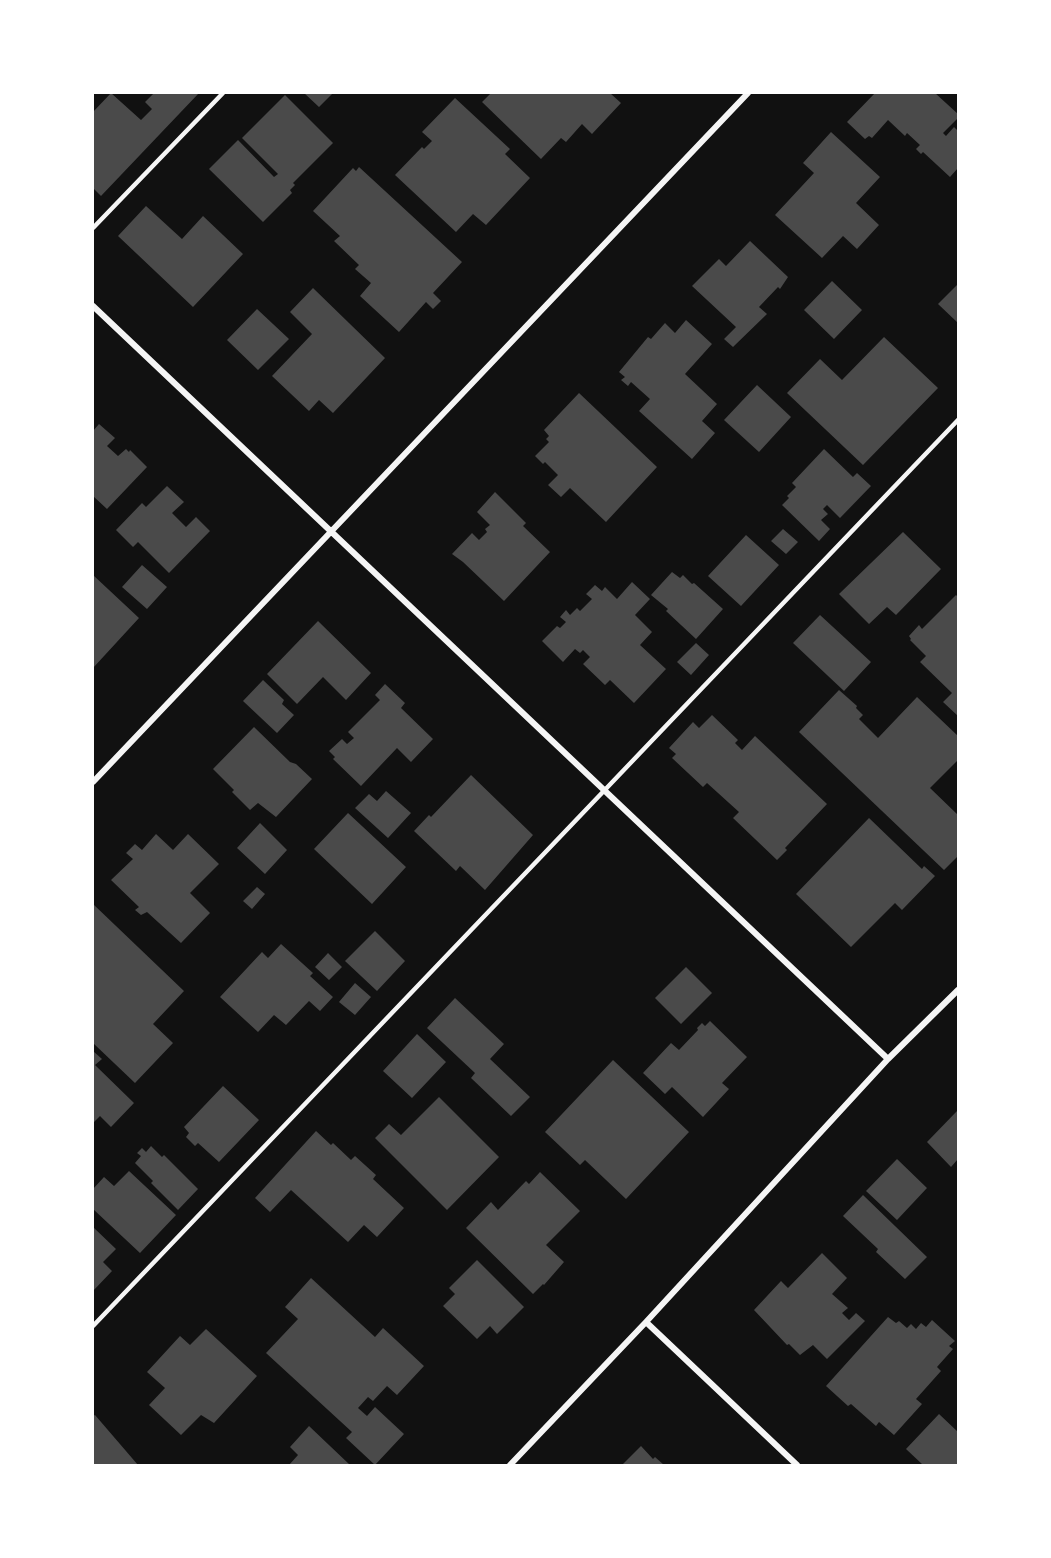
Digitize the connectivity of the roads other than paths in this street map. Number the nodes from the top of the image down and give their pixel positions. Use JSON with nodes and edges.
{"nodes":[{"id":1,"x":223,"y":93,"type":"edge"},
{"id":2,"x":748,"y":93,"type":"edge"},
{"id":3,"x":93,"y":228,"type":"edge"},
{"id":4,"x":93,"y":306,"type":"edge"},
{"id":5,"x":958,"y":420,"type":"edge"},
{"id":6,"x":331,"y":532,"type":"junction"},
{"id":7,"x":93,"y":782,"type":"edge"},
{"id":8,"x":604,"y":791,"type":"junction"},
{"id":9,"x":958,"y":990,"type":"edge"},
{"id":10,"x":888,"y":1059,"type":"junction"},
{"id":11,"x":646,"y":1322,"type":"junction"},
{"id":12,"x":93,"y":1326,"type":"edge"},
{"id":13,"x":510,"y":1465,"type":"edge"},
{"id":14,"x":796,"y":1465,"type":"edge"}],
"edges":[{"from":1,"to":3,"type":"lane"},
{"from":2,"to":6,"type":"street"},
{"from":4,"to":6,"type":"street"},
{"from":5,"to":8,"type":"lane"},
{"from":6,"to":7,"type":"street"},
{"from":6,"to":8,"type":"street"},
{"from":8,"to":10,"type":"street"},
{"from":8,"to":12,"type":"lane"},
{"from":9,"to":10,"type":"street"},
{"from":10,"to":11,"type":"street"},
{"from":11,"to":13,"type":"street"},
{"from":11,"to":14,"type":"street"}]}
